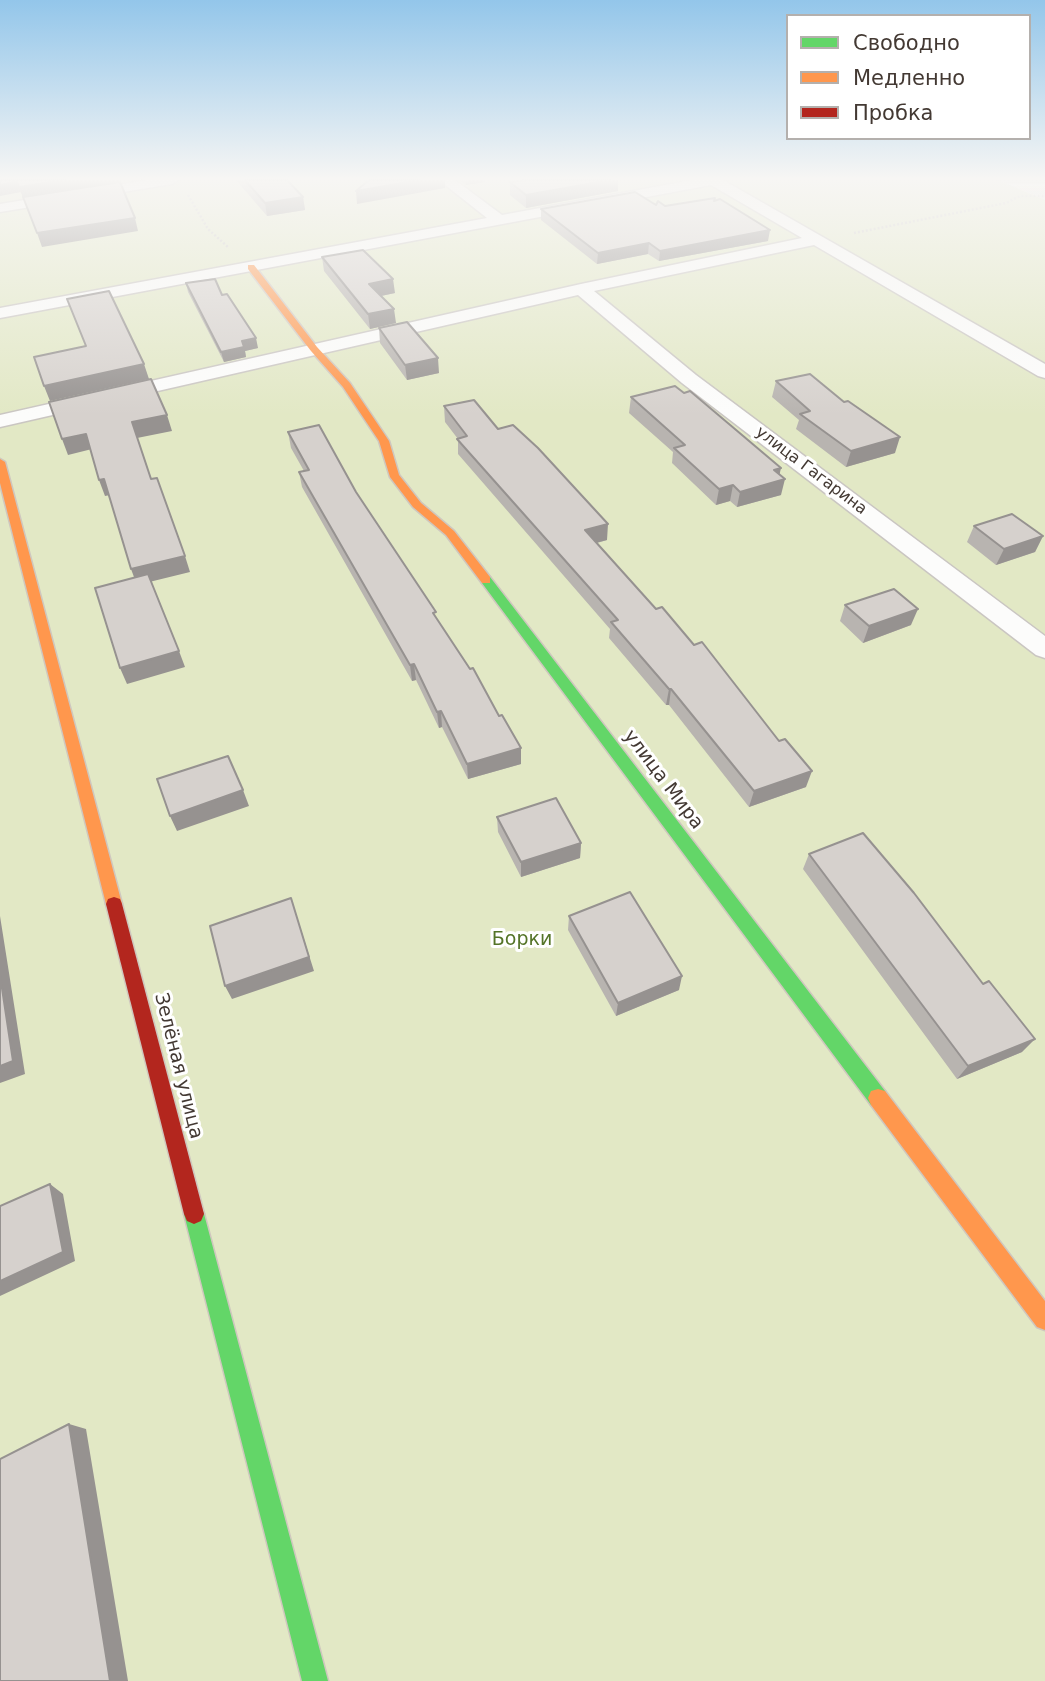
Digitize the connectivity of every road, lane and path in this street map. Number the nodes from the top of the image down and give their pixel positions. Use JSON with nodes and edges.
{"nodes":[{"id":1,"x":241,"y":258,"type":"edge"},
{"id":2,"x":296,"y":258,"type":"edge"},
{"id":3,"x":727,"y":258,"type":"edge"},
{"id":4,"x":847,"y":258,"type":"edge"},
{"id":5,"x":251,"y":267,"type":"junction"},
{"id":6,"x":581,"y":289,"type":"junction"},
{"id":7,"x":0,"y":313,"type":"edge"},
{"id":8,"x":314,"y":349,"type":"junction"},
{"id":9,"x":1045,"y":372,"type":"edge"},
{"id":10,"x":0,"y":421,"type":"edge"},
{"id":11,"x":0,"y":463,"type":"edge"},
{"id":12,"x":1045,"y":649,"type":"edge"},
{"id":13,"x":1045,"y":1319,"type":"edge"},
{"id":14,"x":315,"y":1681,"type":"edge"}],
"edges":[{"from":1,"to":5,"type":"path"},
{"from":2,"to":5,"type":"street"},
{"from":3,"to":6,"type":"street"},
{"from":4,"to":9,"type":"street"},
{"from":5,"to":7,"type":"street"},
{"from":5,"to":8,"type":"street","name":"улица Мира"},
{"from":6,"to":8,"type":"street"},
{"from":6,"to":12,"type":"street","name":"улица Гагарина"},
{"from":8,"to":10,"type":"street"},
{"from":8,"to":13,"type":"street","name":"улица Мира"},
{"from":11,"to":14,"type":"street","name":"Зелёная улица"}]}
